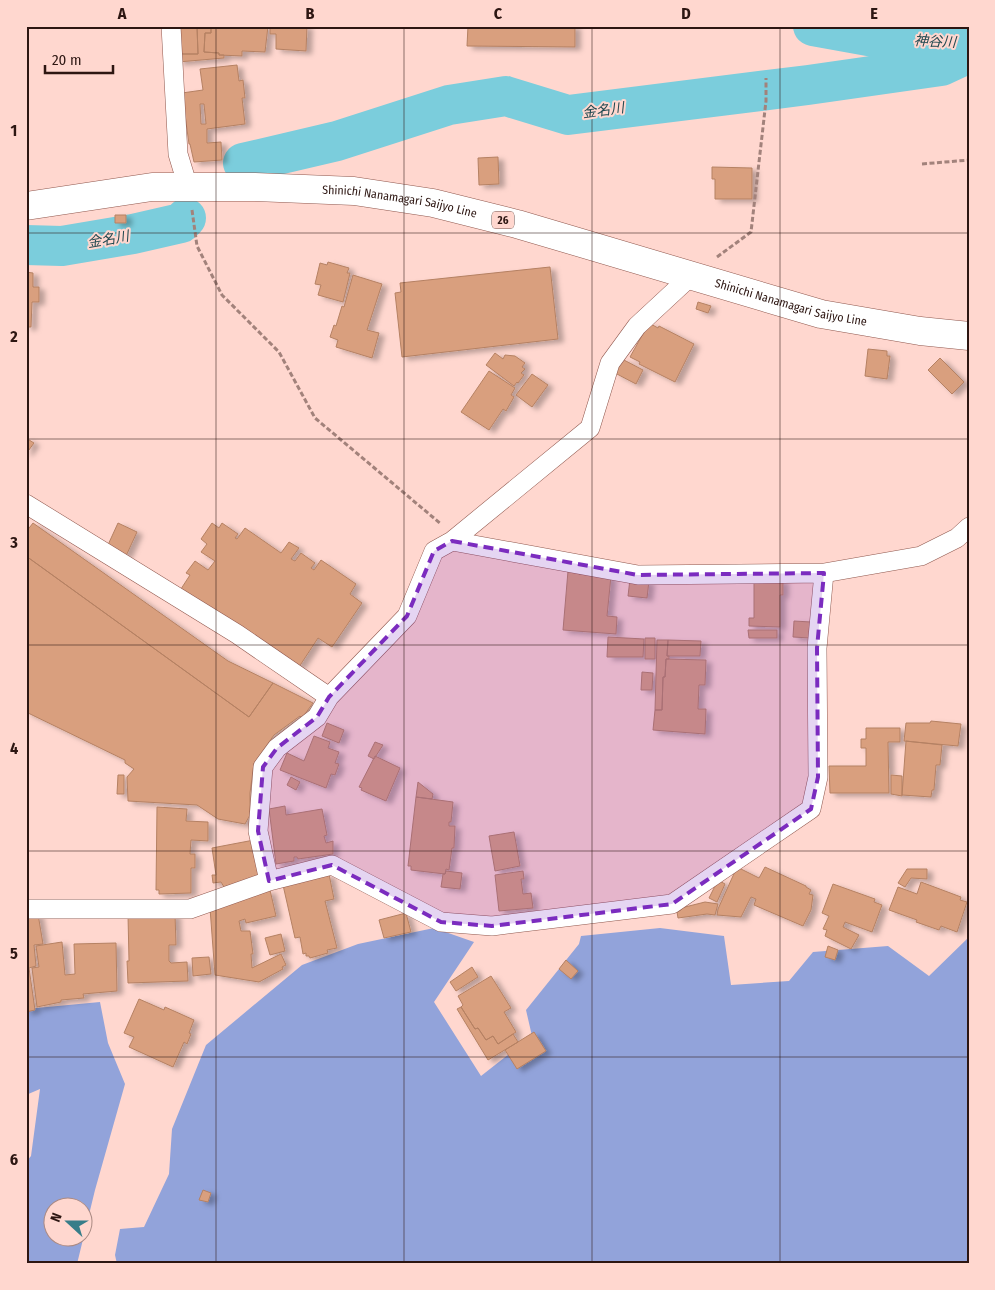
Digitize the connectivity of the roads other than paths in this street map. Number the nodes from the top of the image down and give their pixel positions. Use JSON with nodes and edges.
{"nodes":[{"id":1,"x":171,"y":26,"type":"edge"},
{"id":2,"x":188,"y":187,"type":"junction"},
{"id":3,"x":26,"y":206,"type":"edge"},
{"id":4,"x":692,"y":275,"type":"junction"},
{"id":5,"x":969,"y":336,"type":"edge"},
{"id":6,"x":26,"y":504,"type":"edge"},
{"id":7,"x":969,"y":528,"type":"edge"},
{"id":8,"x":452,"y":541,"type":"junction"},
{"id":9,"x":824,"y":573,"type":"junction"},
{"id":10,"x":329,"y":697,"type":"junction"},
{"id":11,"x":269,"y":881,"type":"junction"},
{"id":12,"x":26,"y":909,"type":"edge"}],
"edges":[{"from":1,"to":2,"type":"street"},
{"from":2,"to":3,"type":"main road","name":"Shinichi Nanamagari Saijyo Line","number":"26"},
{"from":2,"to":4,"type":"main road","name":"Shinichi Nanamagari Saijyo Line","number":"26"},
{"from":4,"to":5,"type":"main road","name":"Shinichi Nanamagari Saijyo Line","number":"26"},
{"from":4,"to":8,"type":"street"},
{"from":6,"to":10,"type":"street"},
{"from":7,"to":9,"type":"street"},
{"from":8,"to":9,"type":"street"},
{"from":8,"to":10,"type":"street"},
{"from":9,"to":11,"type":"street"},
{"from":10,"to":11,"type":"street"},
{"from":11,"to":12,"type":"street"}]}
